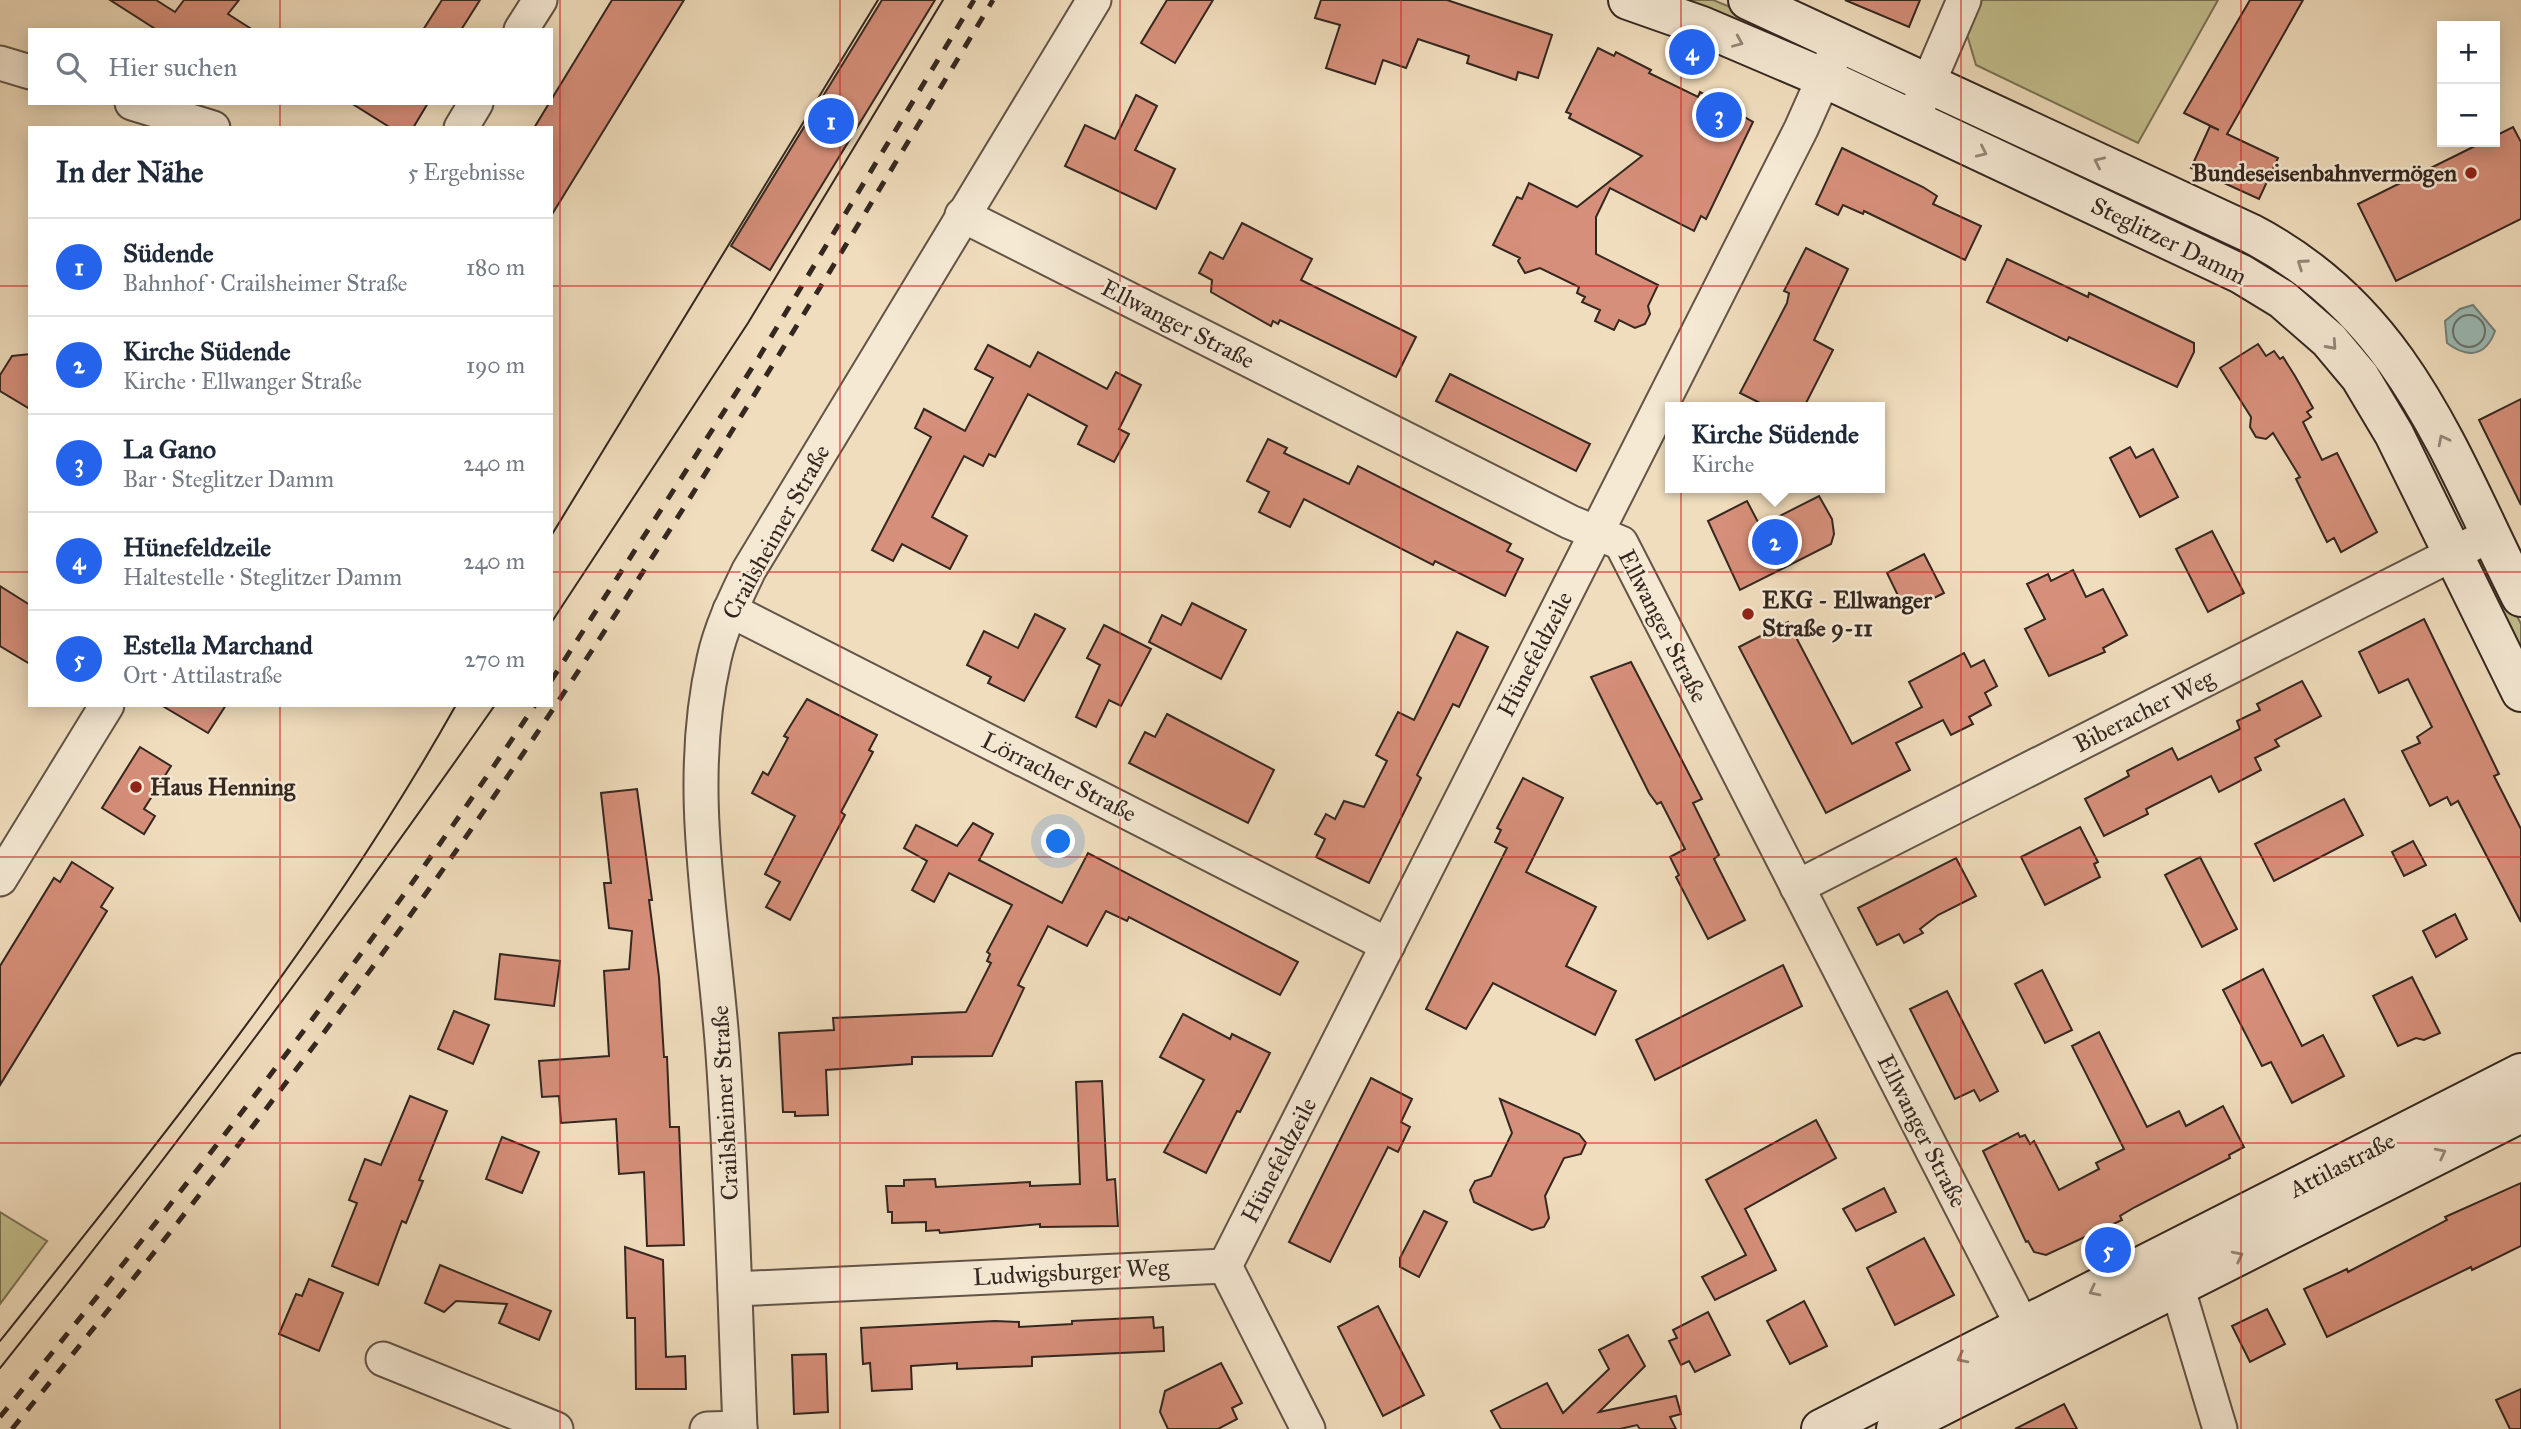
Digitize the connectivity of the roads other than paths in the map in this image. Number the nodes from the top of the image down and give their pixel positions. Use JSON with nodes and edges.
{"nodes":[{"id":1,"x":540,"y":0,"type":"edge"},
{"id":2,"x":1094,"y":0,"type":"edge"},
{"id":3,"x":1629,"y":0,"type":"edge"},
{"id":4,"x":1748,"y":0,"type":"edge"},
{"id":5,"x":1964,"y":0,"type":"edge"},
{"id":6,"x":522,"y":28,"type":"edge"},
{"id":7,"x":1841,"y":41,"type":"junction"},
{"id":8,"x":0,"y":63,"type":"edge"},
{"id":9,"x":28,"y":71,"type":"edge"},
{"id":10,"x":1824,"y":78,"type":"junction"},
{"id":11,"x":1930,"y":83,"type":"junction"},
{"id":12,"x":138,"y":105,"type":"edge"},
{"id":13,"x":475,"y":105,"type":"edge"},
{"id":14,"x":1913,"y":119,"type":"junction"},
{"id":15,"x":207,"y":126,"type":"edge"},
{"id":16,"x":462,"y":126,"type":"edge"},
{"id":17,"x":962,"y":215,"type":"junction"},
{"id":18,"x":1596,"y":533,"type":"junction"},
{"id":19,"x":2490,"y":535,"type":"junction"},
{"id":20,"x":2454,"y":553,"type":"junction"},
{"id":21,"x":2521,"y":597,"type":"edge"},
{"id":22,"x":730,"y":610,"type":"junction"},
{"id":23,"x":2521,"y":692,"type":"edge"},
{"id":24,"x":106,"y":707,"type":"edge"},
{"id":25,"x":0,"y":879,"type":"edge"},
{"id":26,"x":1797,"y":887,"type":"junction"},
{"id":27,"x":1388,"y":945,"type":"junction"},
{"id":28,"x":2521,"y":1073,"type":"edge"},
{"id":29,"x":2521,"y":1113,"type":"edge"},
{"id":30,"x":1225,"y":1266,"type":"junction"},
{"id":31,"x":2170,"y":1271,"type":"junction"},
{"id":32,"x":734,"y":1289,"type":"junction"},
{"id":33,"x":2023,"y":1327,"type":"junction"},
{"id":34,"x":383,"y":1359,"type":"dead end"},
{"id":35,"x":740,"y":1428,"type":"edge"},
{"id":36,"x":556,"y":1429,"type":"edge"},
{"id":37,"x":706,"y":1429,"type":"edge"},
{"id":38,"x":1308,"y":1429,"type":"edge"},
{"id":39,"x":1821,"y":1429,"type":"edge"},
{"id":40,"x":1896,"y":1429,"type":"edge"},
{"id":41,"x":2220,"y":1429,"type":"edge"}],
"edges":[{"from":1,"to":6,"type":"street"},
{"from":2,"to":17,"type":"street","name":"Crailsheimer Straße"},
{"from":3,"to":10,"type":"main road","name":"Steglitzer Damm","one_way":true},
{"from":4,"to":7,"type":"main road","name":"Steglitzer Damm"},
{"from":5,"to":11,"type":"street"},
{"from":7,"to":10,"type":"street","name":"Hünefeldzeile"},
{"from":7,"to":11,"type":"main road","name":"Steglitzer Damm"},
{"from":8,"to":9,"type":"street"},
{"from":10,"to":14,"type":"main road","name":"Steglitzer Damm"},
{"from":10,"to":18,"type":"street","name":"Hünefeldzeile"},
{"from":11,"to":14,"type":"street"},
{"from":19,"to":11,"type":"main road","name":"Steglitzer Damm","one_way":true},
{"from":12,"to":15,"type":"street"},
{"from":13,"to":16,"type":"street"},
{"from":14,"to":20,"type":"main road","name":"Steglitzer Damm","one_way":true},
{"from":17,"to":18,"type":"street","name":"Ellwanger Straße"},
{"from":17,"to":22,"type":"street","name":"Crailsheimer Straße"},
{"from":18,"to":26,"type":"street","name":"Ellwanger Straße"},
{"from":18,"to":27,"type":"street","name":"Hünefeldzeile"},
{"from":19,"to":20,"type":"street","name":"Biberacher Weg"},
{"from":19,"to":21,"type":"main road","name":"Steglitzer Damm"},
{"from":20,"to":23,"type":"main road","name":"Steglitzer Damm"},
{"from":20,"to":26,"type":"street","name":"Biberacher Weg"},
{"from":22,"to":27,"type":"street","name":"Lörracher Straße"},
{"from":22,"to":32,"type":"street","name":"Crailsheimer Straße"},
{"from":24,"to":25,"type":"street"},
{"from":26,"to":33,"type":"street","name":"Ellwanger Straße"},
{"from":27,"to":30,"type":"street","name":"Hünefeldzeile"},
{"from":28,"to":31,"type":"main road","name":"Attilastraße"},
{"from":31,"to":29,"type":"main road","name":"Attilastraße","one_way":true},
{"from":30,"to":32,"type":"street","name":"Ludwigsburger Weg"},
{"from":30,"to":38,"type":"street"},
{"from":31,"to":33,"type":"main road","name":"Attilastraße","one_way":true},
{"from":31,"to":40,"type":"main road","name":"Attilastraße"},
{"from":31,"to":41,"type":"street"},
{"from":32,"to":35,"type":"street","name":"Crailsheimer Straße"},
{"from":33,"to":39,"type":"main road","name":"Attilastraße","one_way":true},
{"from":34,"to":36,"type":"street"},
{"from":35,"to":37,"type":"street"}]}
